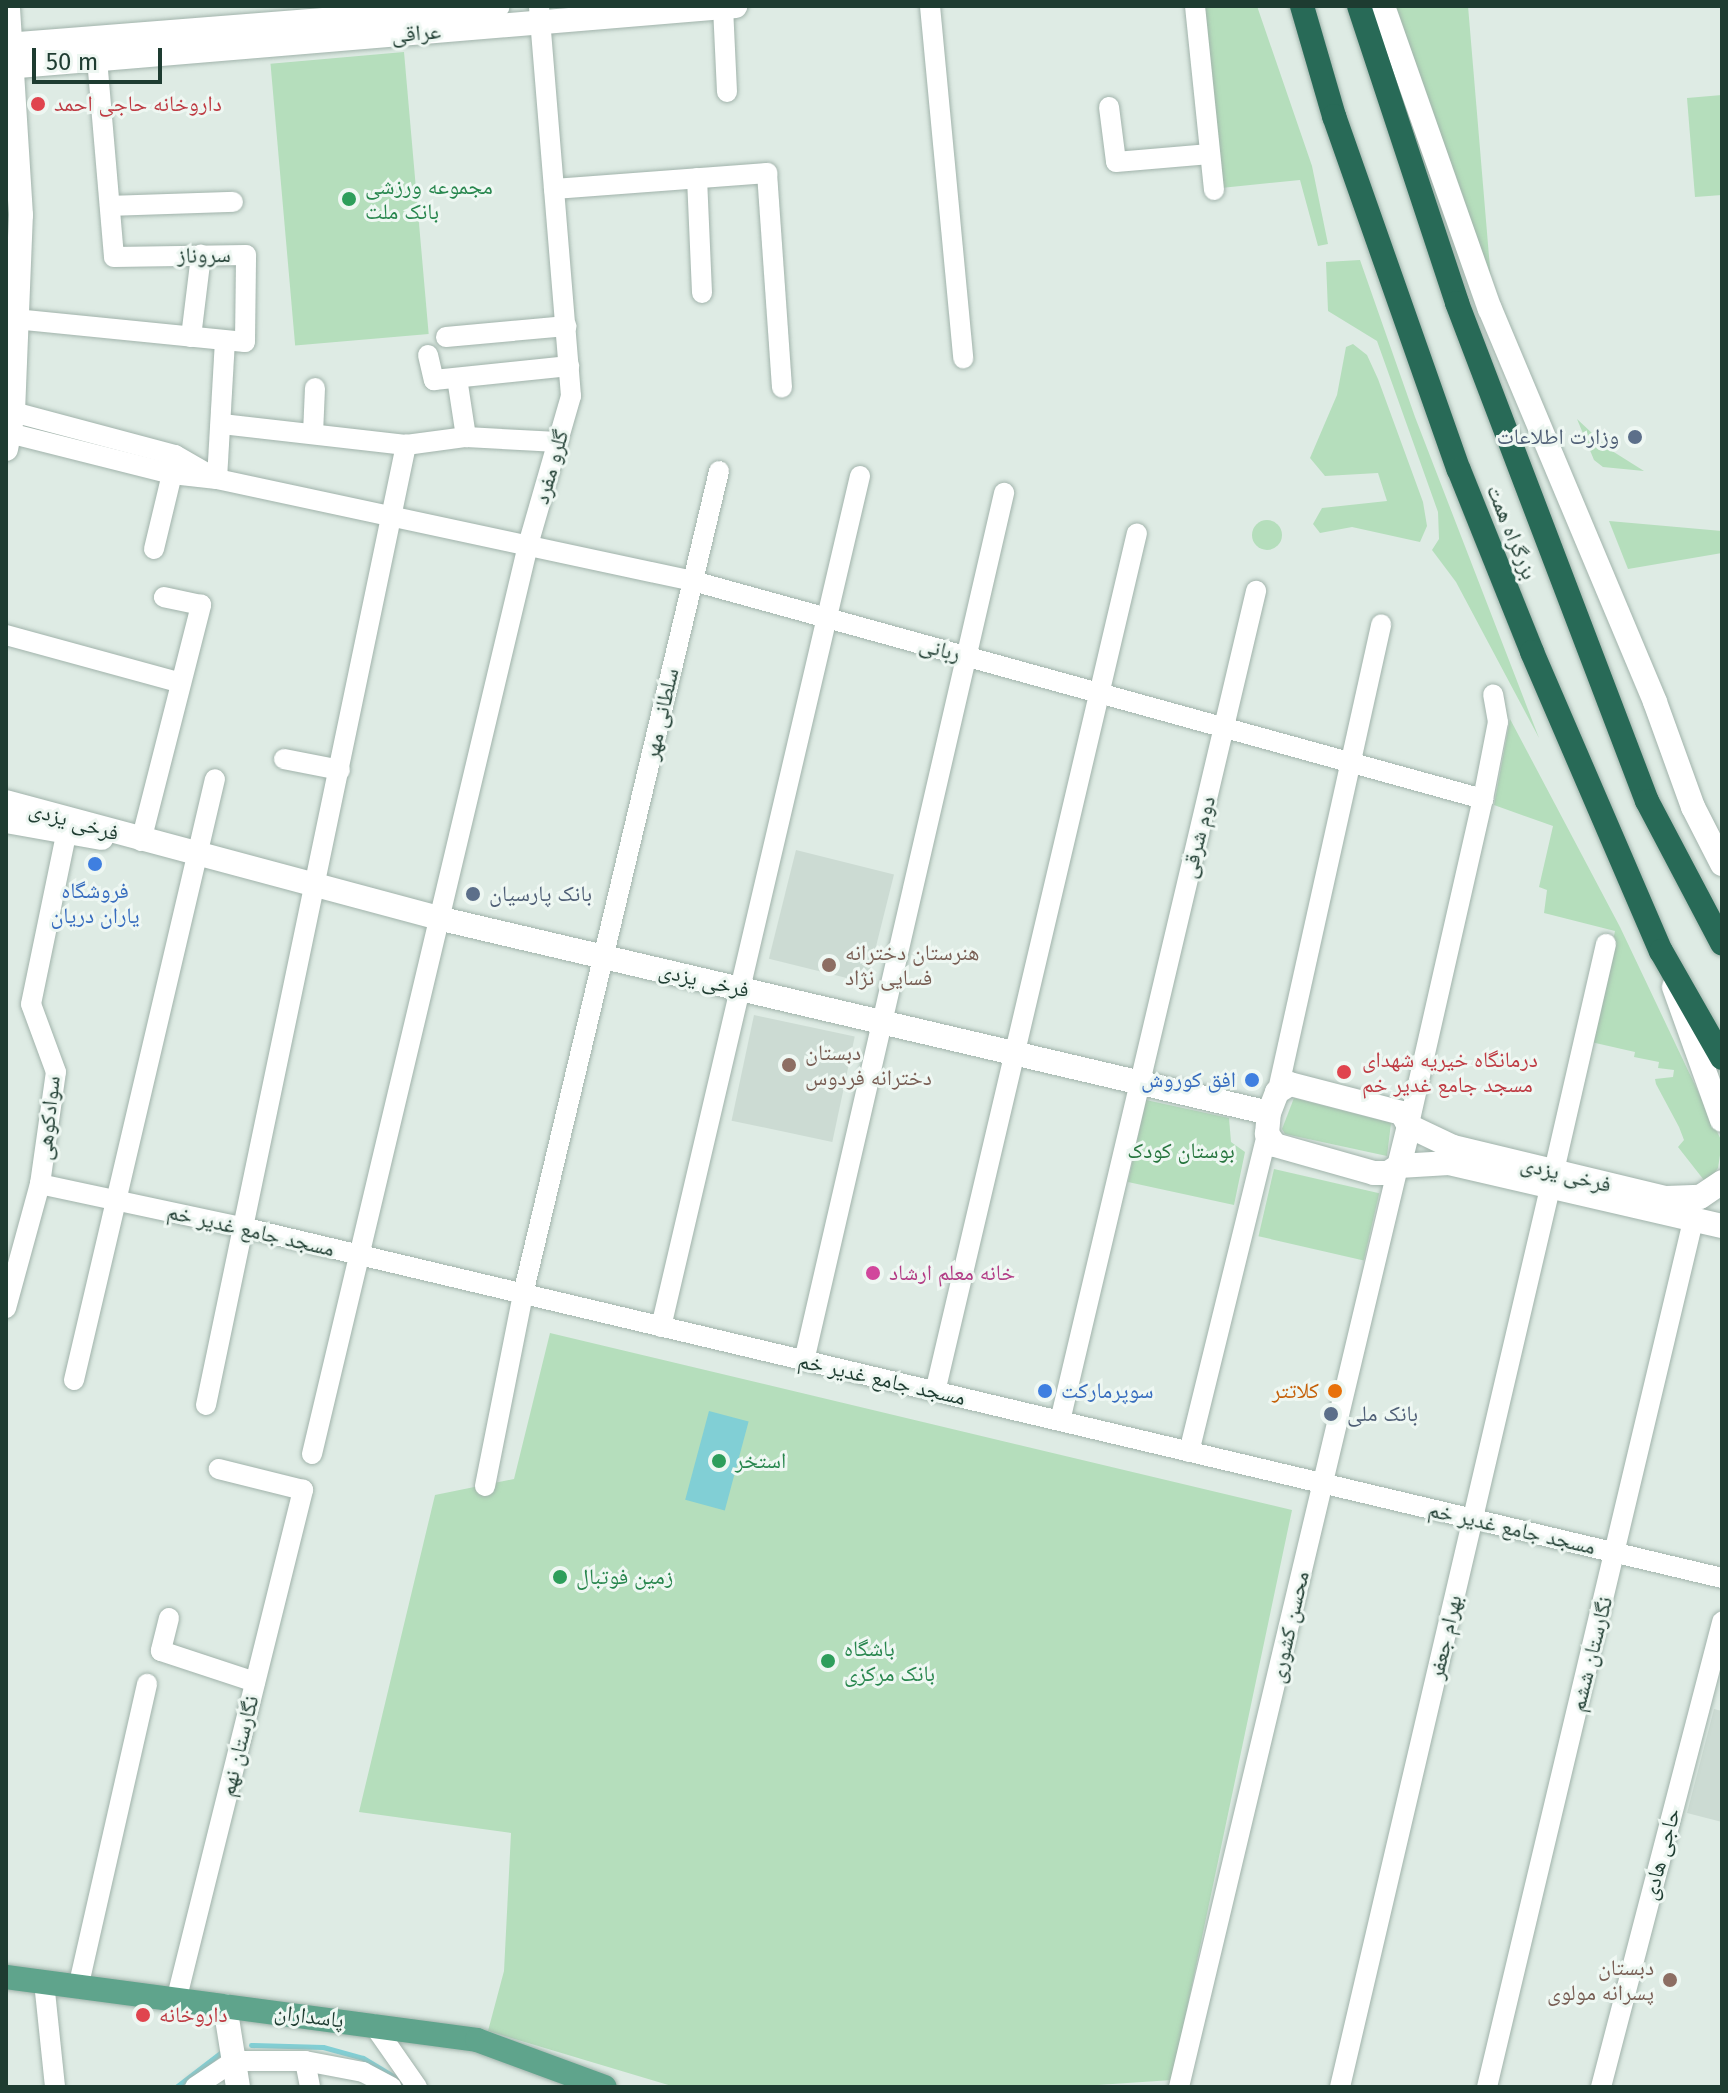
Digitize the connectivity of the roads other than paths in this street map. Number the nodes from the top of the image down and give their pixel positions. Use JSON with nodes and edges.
{"nodes":[{"id":1,"x":497,"y":6,"type":"edge"},
{"id":2,"x":735,"y":6,"type":"edge"},
{"id":3,"x":930,"y":6,"type":"edge"},
{"id":4,"x":1195,"y":6,"type":"edge"},
{"id":5,"x":8,"y":7,"type":"edge"},
{"id":6,"x":723,"y":7,"type":"edge"},
{"id":7,"x":397,"y":10,"type":"edge"},
{"id":8,"x":1369,"y":11,"type":"edge"},
{"id":9,"x":540,"y":14,"type":"edge"},
{"id":10,"x":1305,"y":15,"type":"edge"},
{"id":11,"x":258,"y":16,"type":"edge"},
{"id":12,"x":9,"y":56,"type":"edge"},
{"id":13,"x":97,"y":60,"type":"junction"},
{"id":14,"x":727,"y":92,"type":"dead end"},
{"id":15,"x":1109,"y":107,"type":"dead end"},
{"id":16,"x":1210,"y":154,"type":"junction"},
{"id":17,"x":697,"y":178,"type":"junction"},
{"id":18,"x":554,"y":189,"type":"junction"},
{"id":19,"x":1214,"y":190,"type":"dead end"},
{"id":20,"x":233,"y":202,"type":"dead end"},
{"id":21,"x":110,"y":206,"type":"junction"},
{"id":22,"x":201,"y":255,"type":"junction"},
{"id":23,"x":702,"y":293,"type":"dead end"},
{"id":24,"x":15,"y":319,"type":"junction"},
{"id":25,"x":566,"y":326,"type":"junction"},
{"id":26,"x":191,"y":337,"type":"junction"},
{"id":27,"x":446,"y":337,"type":"dead end"},
{"id":28,"x":225,"y":341,"type":"junction"},
{"id":29,"x":428,"y":355,"type":"dead end"},
{"id":30,"x":963,"y":358,"type":"dead end"},
{"id":31,"x":569,"y":366,"type":"junction"},
{"id":32,"x":457,"y":378,"type":"junction"},
{"id":33,"x":782,"y":387,"type":"dead end"},
{"id":34,"x":315,"y":388,"type":"dead end"},
{"id":35,"x":222,"y":424,"type":"junction"},
{"id":36,"x":8,"y":427,"type":"edge"},
{"id":37,"x":313,"y":434,"type":"junction"},
{"id":38,"x":466,"y":437,"type":"junction"},
{"id":39,"x":558,"y":442,"type":"junction"},
{"id":40,"x":406,"y":445,"type":"junction"},
{"id":41,"x":719,"y":471,"type":"dead end"},
{"id":42,"x":172,"y":474,"type":"junction"},
{"id":43,"x":860,"y":476,"type":"dead end"},
{"id":44,"x":217,"y":479,"type":"junction"},
{"id":45,"x":1004,"y":493,"type":"dead end"},
{"id":46,"x":393,"y":517,"type":"junction"},
{"id":47,"x":1137,"y":533,"type":"dead end"},
{"id":48,"x":528,"y":545,"type":"junction"},
{"id":49,"x":154,"y":549,"type":"dead end"},
{"id":50,"x":693,"y":581,"type":"junction"},
{"id":51,"x":1256,"y":591,"type":"dead end"},
{"id":52,"x":164,"y":597,"type":"dead end"},
{"id":53,"x":827,"y":618,"type":"junction"},
{"id":54,"x":1381,"y":624,"type":"dead end"},
{"id":55,"x":6,"y":635,"type":"edge"},
{"id":56,"x":967,"y":656,"type":"junction"},
{"id":57,"x":181,"y":683,"type":"junction"},
{"id":58,"x":1100,"y":693,"type":"junction"},
{"id":59,"x":1493,"y":694,"type":"dead end"},
{"id":60,"x":1224,"y":727,"type":"junction"},
{"id":61,"x":284,"y":759,"type":"dead end"},
{"id":62,"x":1350,"y":762,"type":"junction"},
{"id":63,"x":340,"y":770,"type":"junction"},
{"id":64,"x":215,"y":779,"type":"dead end"},
{"id":65,"x":1483,"y":799,"type":"junction"},
{"id":66,"x":6,"y":802,"type":"edge"},
{"id":67,"x":6,"y":821,"type":"edge"},
{"id":68,"x":66,"y":835,"type":"junction"},
{"id":69,"x":141,"y":841,"type":"junction"},
{"id":70,"x":197,"y":856,"type":"junction"},
{"id":71,"x":1722,"y":864,"type":"edge"},
{"id":72,"x":317,"y":885,"type":"junction"},
{"id":73,"x":442,"y":919,"type":"junction"},
{"id":74,"x":1722,"y":943,"type":"edge"},
{"id":75,"x":1606,"y":944,"type":"dead end"},
{"id":76,"x":1661,"y":951,"type":"junction"},
{"id":77,"x":604,"y":957,"type":"junction"},
{"id":78,"x":741,"y":989,"type":"junction"},
{"id":79,"x":882,"y":1022,"type":"junction"},
{"id":80,"x":1015,"y":1053,"type":"junction"},
{"id":81,"x":1722,"y":1058,"type":"edge"},
{"id":82,"x":1139,"y":1082,"type":"junction"},
{"id":83,"x":1272,"y":1112,"type":"junction"},
{"id":84,"x":1722,"y":1120,"type":"edge"},
{"id":85,"x":1409,"y":1125,"type":"junction"},
{"id":86,"x":1399,"y":1166,"type":"junction"},
{"id":87,"x":1552,"y":1179,"type":"junction"},
{"id":88,"x":1722,"y":1182,"type":"edge"},
{"id":89,"x":40,"y":1184,"type":"junction"},
{"id":90,"x":119,"y":1201,"type":"junction"},
{"id":91,"x":1693,"y":1221,"type":"junction"},
{"id":92,"x":1722,"y":1226,"type":"edge"},
{"id":93,"x":246,"y":1228,"type":"junction"},
{"id":94,"x":361,"y":1256,"type":"junction"},
{"id":95,"x":523,"y":1294,"type":"junction"},
{"id":96,"x":6,"y":1308,"type":"edge"},
{"id":97,"x":661,"y":1327,"type":"junction"},
{"id":98,"x":804,"y":1361,"type":"junction"},
{"id":99,"x":74,"y":1380,"type":"dead end"},
{"id":100,"x":935,"y":1392,"type":"junction"},
{"id":101,"x":206,"y":1405,"type":"dead end"},
{"id":102,"x":1060,"y":1421,"type":"junction"},
{"id":103,"x":1189,"y":1452,"type":"junction"},
{"id":104,"x":312,"y":1454,"type":"dead end"},
{"id":105,"x":219,"y":1469,"type":"dead end"},
{"id":106,"x":1323,"y":1484,"type":"junction"},
{"id":107,"x":485,"y":1486,"type":"dead end"},
{"id":108,"x":1473,"y":1519,"type":"junction"},
{"id":109,"x":1616,"y":1553,"type":"junction"},
{"id":110,"x":1722,"y":1578,"type":"edge"},
{"id":111,"x":169,"y":1618,"type":"dead end"},
{"id":112,"x":1722,"y":1621,"type":"edge"},
{"id":113,"x":255,"y":1682,"type":"junction"},
{"id":114,"x":147,"y":1684,"type":"dead end"},
{"id":115,"x":6,"y":1977,"type":"edge"},
{"id":116,"x":44,"y":1982,"type":"junction"},
{"id":117,"x":78,"y":1988,"type":"junction"},
{"id":118,"x":176,"y":2001,"type":"junction"},
{"id":119,"x":225,"y":2006,"type":"junction"},
{"id":120,"x":373,"y":2024,"type":"junction"},
{"id":121,"x":234,"y":2061,"type":"junction"},
{"id":122,"x":305,"y":2061,"type":"junction"},
{"id":123,"x":55,"y":2087,"type":"edge"},
{"id":124,"x":195,"y":2087,"type":"edge"},
{"id":125,"x":238,"y":2087,"type":"edge"},
{"id":126,"x":310,"y":2087,"type":"edge"},
{"id":127,"x":391,"y":2087,"type":"edge"},
{"id":128,"x":417,"y":2087,"type":"edge"},
{"id":129,"x":605,"y":2087,"type":"edge"},
{"id":130,"x":1179,"y":2087,"type":"edge"},
{"id":131,"x":1340,"y":2087,"type":"edge"},
{"id":132,"x":1487,"y":2087,"type":"edge"},
{"id":133,"x":1601,"y":2087,"type":"edge"}],
"edges":[{"from":1,"to":7,"type":"main road","name":"عراقی"},
{"from":2,"to":6,"type":"main road","name":"عراقی"},
{"from":3,"to":30,"type":"street"},
{"from":4,"to":16,"type":"street"},
{"from":5,"to":12,"type":"main road"},
{"from":6,"to":9,"type":"main road","name":"عراقی"},
{"from":6,"to":14,"type":"street"},
{"from":7,"to":11,"type":"main road","name":"عراقی"},
{"from":8,"to":71,"type":"main road"},
{"from":8,"to":74,"type":"highway","name":"بزرگراه همت"},
{"from":9,"to":13,"type":"main road","name":"عراقی"},
{"from":9,"to":18,"type":"street","name":"گلرو مفرد"},
{"from":10,"to":76,"type":"highway","name":"بزرگراه همت"},
{"from":11,"to":12,"type":"main road","name":"عراقی"},
{"from":12,"to":13,"type":"main road","name":"عراقی"},
{"from":12,"to":24,"type":"main road"},
{"from":13,"to":21,"type":"street","name":"سروناز"},
{"from":15,"to":16,"type":"street"},
{"from":16,"to":19,"type":"street"},
{"from":17,"to":18,"type":"street"},
{"from":17,"to":23,"type":"street"},
{"from":17,"to":33,"type":"street"},
{"from":18,"to":25,"type":"street","name":"گلرو مفرد"},
{"from":20,"to":21,"type":"street"},
{"from":21,"to":22,"type":"street","name":"سروناز"},
{"from":22,"to":26,"type":"street"},
{"from":22,"to":28,"type":"street","name":"سروناز"},
{"from":24,"to":26,"type":"street"},
{"from":24,"to":36,"type":"main road"},
{"from":25,"to":27,"type":"street"},
{"from":25,"to":31,"type":"street","name":"گلرو مفرد"},
{"from":26,"to":28,"type":"street"},
{"from":28,"to":35,"type":"street"},
{"from":29,"to":32,"type":"street"},
{"from":31,"to":32,"type":"street"},
{"from":31,"to":39,"type":"street","name":"گلرو مفرد"},
{"from":32,"to":38,"type":"street"},
{"from":34,"to":37,"type":"street"},
{"from":35,"to":37,"type":"street"},
{"from":35,"to":44,"type":"street"},
{"from":36,"to":42,"type":"street"},
{"from":36,"to":44,"type":"street"},
{"from":37,"to":40,"type":"street"},
{"from":38,"to":39,"type":"street"},
{"from":38,"to":40,"type":"street"},
{"from":39,"to":48,"type":"street","name":"گلرو مفرد"},
{"from":40,"to":46,"type":"street"},
{"from":41,"to":50,"type":"street","name":"سلطانی مهر"},
{"from":42,"to":44,"type":"street"},
{"from":42,"to":49,"type":"street"},
{"from":43,"to":53,"type":"street"},
{"from":44,"to":46,"type":"street","name":"ربانی"},
{"from":45,"to":56,"type":"street"},
{"from":46,"to":48,"type":"street","name":"ربانی"},
{"from":46,"to":63,"type":"street"},
{"from":47,"to":58,"type":"street"},
{"from":48,"to":50,"type":"street","name":"ربانی"},
{"from":48,"to":73,"type":"street","name":"گلرو مفرد"},
{"from":50,"to":53,"type":"street","name":"ربانی"},
{"from":50,"to":77,"type":"street","name":"سلطانی مهر"},
{"from":51,"to":60,"type":"street","name":"دوم شرقی"},
{"from":52,"to":57,"type":"street"},
{"from":53,"to":56,"type":"street","name":"ربانی"},
{"from":53,"to":78,"type":"street"},
{"from":54,"to":62,"type":"street"},
{"from":55,"to":57,"type":"street"},
{"from":56,"to":58,"type":"street","name":"ربانی"},
{"from":56,"to":79,"type":"street"},
{"from":57,"to":69,"type":"street"},
{"from":58,"to":60,"type":"street","name":"ربانی"},
{"from":58,"to":80,"type":"street"},
{"from":59,"to":65,"type":"street"},
{"from":60,"to":62,"type":"street","name":"ربانی"},
{"from":60,"to":82,"type":"street","name":"دوم شرقی"},
{"from":61,"to":63,"type":"street"},
{"from":62,"to":65,"type":"street","name":"ربانی"},
{"from":62,"to":83,"type":"street"},
{"from":63,"to":72,"type":"street"},
{"from":64,"to":70,"type":"street"},
{"from":65,"to":85,"type":"street"},
{"from":66,"to":69,"type":"main road","name":"فرخی یزدی"},
{"from":67,"to":68,"type":"main road","name":"فرخی یزدی"},
{"from":68,"to":69,"type":"main road","name":"فرخی یزدی"},
{"from":68,"to":89,"type":"street","name":"سوادکوهی"},
{"from":69,"to":70,"type":"main road","name":"فرخی یزدی"},
{"from":70,"to":72,"type":"main road","name":"فرخی یزدی"},
{"from":70,"to":90,"type":"street"},
{"from":72,"to":73,"type":"main road","name":"فرخی یزدی"},
{"from":72,"to":93,"type":"street"},
{"from":73,"to":77,"type":"main road","name":"فرخی یزدی"},
{"from":73,"to":94,"type":"street","name":"گلرو مفرد"},
{"from":75,"to":87,"type":"street","name":"بهرام جعفر"},
{"from":76,"to":81,"type":"highway","name":"بزرگراه همت"},
{"from":76,"to":84,"type":"main road"},
{"from":77,"to":78,"type":"main road","name":"فرخی یزدی"},
{"from":77,"to":95,"type":"street","name":"سلطانی مهر"},
{"from":78,"to":79,"type":"main road","name":"فرخی یزدی"},
{"from":78,"to":97,"type":"street"},
{"from":79,"to":80,"type":"main road","name":"فرخی یزدی"},
{"from":79,"to":98,"type":"street"},
{"from":80,"to":82,"type":"main road","name":"فرخی یزدی"},
{"from":80,"to":100,"type":"street"},
{"from":82,"to":83,"type":"main road","name":"فرخی یزدی"},
{"from":82,"to":102,"type":"street","name":"دوم شرقی"},
{"from":83,"to":85,"type":"main road","name":"فرخی یزدی"},
{"from":83,"to":86,"type":"main road","name":"فرخی یزدی"},
{"from":83,"to":103,"type":"street"},
{"from":85,"to":86,"type":"main road"},
{"from":85,"to":87,"type":"main road","name":"فرخی یزدی"},
{"from":86,"to":87,"type":"main road","name":"فرخی یزدی"},
{"from":86,"to":106,"type":"street","name":"محسن کشوری"},
{"from":87,"to":88,"type":"main road","name":"فرخی یزدی"},
{"from":87,"to":91,"type":"main road","name":"فرخی یزدی"},
{"from":87,"to":108,"type":"street","name":"بهرام جعفر"},
{"from":89,"to":90,"type":"street","name":"مسجد جامع غدیر خم"},
{"from":89,"to":96,"type":"street","name":"سوادکوهی"},
{"from":90,"to":93,"type":"street","name":"مسجد جامع غدیر خم"},
{"from":90,"to":99,"type":"street"},
{"from":91,"to":92,"type":"main road","name":"فرخی یزدی"},
{"from":91,"to":109,"type":"street","name":"نگارستان ششم"},
{"from":93,"to":94,"type":"street","name":"مسجد جامع غدیر خم"},
{"from":93,"to":101,"type":"street"},
{"from":94,"to":95,"type":"street","name":"مسجد جامع غدیر خم"},
{"from":94,"to":104,"type":"street","name":"گلرو مفرد"},
{"from":95,"to":97,"type":"street","name":"مسجد جامع غدیر خم"},
{"from":95,"to":107,"type":"street","name":"سلطانی مهر"},
{"from":97,"to":98,"type":"street","name":"مسجد جامع غدیر خم"},
{"from":98,"to":100,"type":"street","name":"مسجد جامع غدیر خم"},
{"from":100,"to":102,"type":"street","name":"مسجد جامع غدیر خم"},
{"from":102,"to":103,"type":"street","name":"مسجد جامع غدیر خم"},
{"from":103,"to":106,"type":"street","name":"مسجد جامع غدیر خم"},
{"from":105,"to":113,"type":"street","name":"نگارستان نهم"},
{"from":106,"to":108,"type":"street","name":"مسجد جامع غدیر خم"},
{"from":106,"to":130,"type":"street","name":"محسن کشوری"},
{"from":108,"to":109,"type":"street","name":"مسجد جامع غدیر خم"},
{"from":108,"to":131,"type":"street","name":"بهرام جعفر"},
{"from":109,"to":110,"type":"street","name":"مسجد جامع غدیر خم"},
{"from":109,"to":132,"type":"street","name":"نگارستان ششم"},
{"from":111,"to":113,"type":"street"},
{"from":112,"to":133,"type":"street","name":"حاجی هادی"},
{"from":113,"to":118,"type":"street","name":"نگارستان نهم"},
{"from":114,"to":117,"type":"street"},
{"from":115,"to":116,"type":"main road","name":"پاسداران"},
{"from":116,"to":117,"type":"main road","name":"پاسداران"},
{"from":116,"to":123,"type":"street"},
{"from":117,"to":118,"type":"main road","name":"پاسداران"},
{"from":118,"to":119,"type":"main road","name":"پاسداران"},
{"from":119,"to":120,"type":"main road","name":"پاسداران"},
{"from":119,"to":121,"type":"main road"},
{"from":120,"to":128,"type":"street"},
{"from":120,"to":129,"type":"main road","name":"پاسداران"},
{"from":121,"to":122,"type":"street"},
{"from":121,"to":124,"type":"street"},
{"from":121,"to":125,"type":"main road"},
{"from":122,"to":126,"type":"street"},
{"from":122,"to":127,"type":"street"}]}
